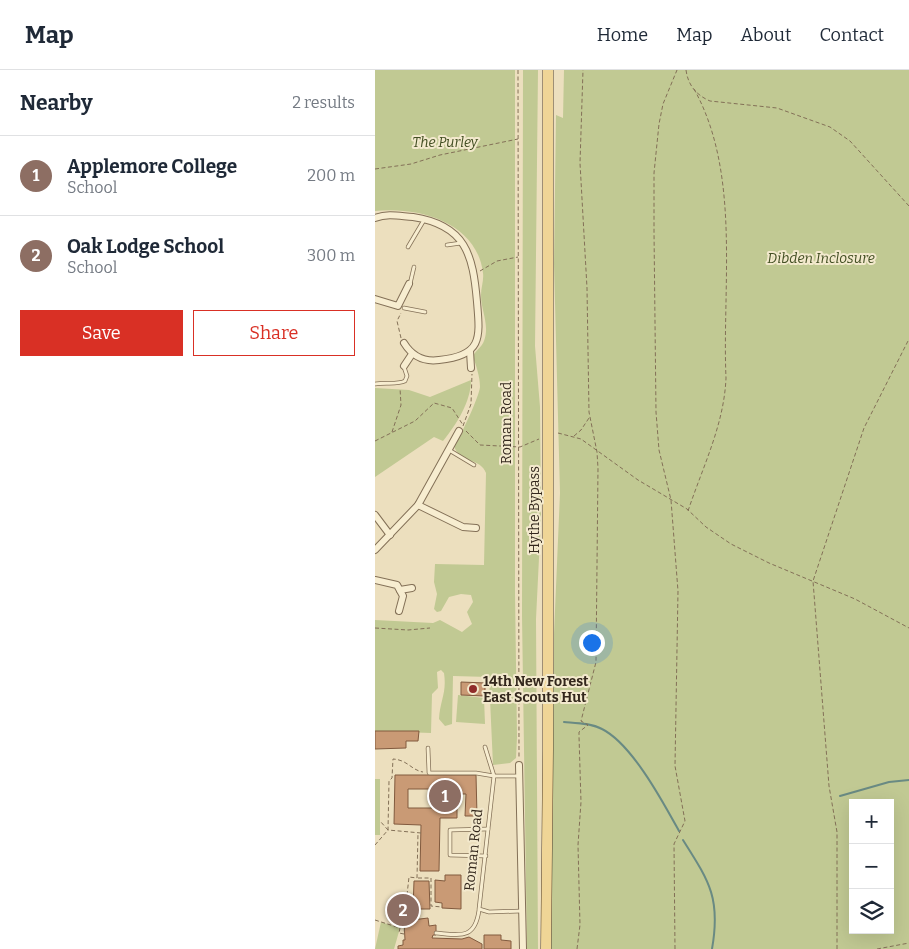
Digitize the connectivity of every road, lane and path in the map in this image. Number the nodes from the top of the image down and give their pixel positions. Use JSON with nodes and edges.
{"nodes":[{"id":1,"x":519,"y":70,"type":"edge"},
{"id":2,"x":548,"y":70,"type":"edge"},
{"id":3,"x":583,"y":70,"type":"edge"},
{"id":4,"x":677,"y":70,"type":"edge"},
{"id":5,"x":686,"y":70,"type":"edge"},
{"id":6,"x":694,"y":90,"type":"junction"},
{"id":7,"x":518,"y":139,"type":"junction"},
{"id":8,"x":375,"y":170,"type":"edge"},
{"id":9,"x":909,"y":206,"type":"edge"},
{"id":10,"x":375,"y":218,"type":"edge"},
{"id":11,"x":424,"y":220,"type":"junction"},
{"id":12,"x":462,"y":243,"type":"junction"},
{"id":13,"x":447,"y":245,"type":"dead end"},
{"id":14,"x":408,"y":247,"type":"dead end"},
{"id":15,"x":518,"y":257,"type":"junction"},
{"id":16,"x":414,"y":267,"type":"dead end"},
{"id":17,"x":475,"y":273,"type":"junction"},
{"id":18,"x":409,"y":284,"type":"joint"},
{"id":19,"x":375,"y":299,"type":"edge"},
{"id":20,"x":401,"y":307,"type":"junction"},
{"id":21,"x":425,"y":312,"type":"dead end"},
{"id":22,"x":909,"y":339,"type":"edge"},
{"id":23,"x":404,"y":343,"type":"joint"},
{"id":24,"x":470,"y":351,"type":"junction"},
{"id":25,"x":412,"y":354,"type":"junction"},
{"id":26,"x":404,"y":366,"type":"joint"},
{"id":27,"x":471,"y":368,"type":"joint"},
{"id":28,"x":375,"y":384,"type":"edge"},
{"id":29,"x":399,"y":384,"type":"junction"},
{"id":30,"x":589,"y":418,"type":"junction"},
{"id":31,"x":461,"y":428,"type":"junction"},
{"id":32,"x":547,"y":432,"type":"junction"},
{"id":33,"x":391,"y":433,"type":"junction"},
{"id":34,"x":573,"y":436,"type":"junction"},
{"id":35,"x":375,"y":440,"type":"edge"},
{"id":36,"x":519,"y":446,"type":"junction"},
{"id":37,"x":449,"y":450,"type":"junction"},
{"id":38,"x":597,"y":452,"type":"junction"},
{"id":39,"x":474,"y":466,"type":"dead end"},
{"id":40,"x":671,"y":500,"type":"junction"},
{"id":41,"x":417,"y":505,"type":"junction"},
{"id":42,"x":688,"y":511,"type":"junction"},
{"id":43,"x":375,"y":515,"type":"edge"},
{"id":44,"x":476,"y":528,"type":"dead end"},
{"id":45,"x":390,"y":535,"type":"junction"},
{"id":46,"x":375,"y":550,"type":"edge"},
{"id":47,"x":375,"y":580,"type":"edge"},
{"id":48,"x":813,"y":581,"type":"junction"},
{"id":49,"x":412,"y":588,"type":"dead end"},
{"id":50,"x":400,"y":590,"type":"junction"},
{"id":51,"x":399,"y":611,"type":"dead end"},
{"id":52,"x":375,"y":628,"type":"edge"},
{"id":53,"x":430,"y":628,"type":"dead end"},
{"id":54,"x":909,"y":628,"type":"edge"},
{"id":55,"x":485,"y":746,"type":"dead end"},
{"id":56,"x":428,"y":748,"type":"dead end"},
{"id":57,"x":519,"y":766,"type":"joint"},
{"id":58,"x":429,"y":773,"type":"junction"},
{"id":59,"x":494,"y":776,"type":"junction"},
{"id":60,"x":519,"y":776,"type":"junction"},
{"id":61,"x":380,"y":821,"type":"dead end"},
{"id":62,"x":488,"y":829,"type":"junction"},
{"id":63,"x":388,"y":830,"type":"junction"},
{"id":64,"x":418,"y":833,"type":"junction"},
{"id":65,"x":421,"y":833,"type":"dead end"},
{"id":66,"x":375,"y":844,"type":"edge"},
{"id":67,"x":486,"y":856,"type":"junction"},
{"id":68,"x":417,"y":878,"type":"junction"},
{"id":69,"x":407,"y":896,"type":"junction"},
{"id":70,"x":413,"y":897,"type":"dead end"},
{"id":71,"x":442,"y":906,"type":"dead end"},
{"id":72,"x":479,"y":910,"type":"junction"},
{"id":73,"x":522,"y":911,"type":"junction"},
{"id":74,"x":375,"y":920,"type":"edge"},
{"id":75,"x":436,"y":933,"type":"dead end"},
{"id":76,"x":909,"y":943,"type":"edge"},
{"id":77,"x":523,"y":949,"type":"edge"},
{"id":78,"x":545,"y":949,"type":"edge"},
{"id":79,"x":577,"y":949,"type":"edge"},
{"id":80,"x":675,"y":949,"type":"edge"},
{"id":81,"x":837,"y":949,"type":"edge"},
{"id":82,"x":877,"y":949,"type":"edge"}],
"edges":[{"from":1,"to":7,"type":"path","name":"Roman Road"},
{"from":2,"to":32,"type":"main road","name":"Hythe Bypass"},
{"from":3,"to":30,"type":"path"},
{"from":4,"to":40,"type":"path"},
{"from":5,"to":6,"type":"path"},
{"from":6,"to":9,"type":"path"},
{"from":6,"to":42,"type":"path"},
{"from":7,"to":8,"type":"path"},
{"from":7,"to":15,"type":"path","name":"Roman Road"},
{"from":10,"to":11,"type":"street"},
{"from":11,"to":12,"type":"street"},
{"from":11,"to":14,"type":"lane"},
{"from":12,"to":13,"type":"lane"},
{"from":12,"to":17,"type":"street"},
{"from":15,"to":17,"type":"path"},
{"from":15,"to":36,"type":"path","name":"Roman Road"},
{"from":16,"to":18,"type":"lane"},
{"from":17,"to":24,"type":"street"},
{"from":18,"to":20,"type":"street"},
{"from":19,"to":20,"type":"street"},
{"from":20,"to":21,"type":"lane"},
{"from":20,"to":23,"type":"path"},
{"from":22,"to":48,"type":"path"},
{"from":23,"to":25,"type":"street"},
{"from":24,"to":25,"type":"street"},
{"from":24,"to":27,"type":"street"},
{"from":25,"to":26,"type":"street"},
{"from":26,"to":29,"type":"lane"},
{"from":27,"to":31,"type":"path"},
{"from":28,"to":29,"type":"lane"},
{"from":29,"to":33,"type":"path"},
{"from":30,"to":34,"type":"path"},
{"from":30,"to":38,"type":"path"},
{"from":31,"to":33,"type":"path"},
{"from":31,"to":36,"type":"path"},
{"from":31,"to":37,"type":"street"},
{"from":32,"to":34,"type":"path"},
{"from":32,"to":36,"type":"path"},
{"from":32,"to":78,"type":"main road","name":"Hythe Bypass"},
{"from":33,"to":35,"type":"path"},
{"from":34,"to":38,"type":"path"},
{"from":36,"to":57,"type":"path","name":"Roman Road"},
{"from":37,"to":39,"type":"lane"},
{"from":37,"to":41,"type":"street"},
{"from":38,"to":40,"type":"path"},
{"from":38,"to":79,"type":"path"},
{"from":40,"to":42,"type":"path"},
{"from":40,"to":80,"type":"path"},
{"from":41,"to":44,"type":"street"},
{"from":41,"to":45,"type":"street"},
{"from":42,"to":48,"type":"path"},
{"from":43,"to":45,"type":"street"},
{"from":45,"to":46,"type":"street"},
{"from":47,"to":50,"type":"street"},
{"from":48,"to":54,"type":"path"},
{"from":48,"to":81,"type":"path"},
{"from":49,"to":50,"type":"street"},
{"from":50,"to":51,"type":"street"},
{"from":52,"to":53,"type":"path"},
{"from":55,"to":59,"type":"lane"},
{"from":56,"to":58,"type":"lane"},
{"from":57,"to":60,"type":"street"},
{"from":58,"to":59,"type":"lane"},
{"from":58,"to":63,"type":"path"},
{"from":59,"to":60,"type":"lane"},
{"from":59,"to":62,"type":"lane","name":"Roman Road"},
{"from":60,"to":73,"type":"street"},
{"from":61,"to":63,"type":"path"},
{"from":62,"to":67,"type":"lane","name":"Roman Road"},
{"from":62,"to":67,"type":"lane"},
{"from":63,"to":64,"type":"path"},
{"from":63,"to":66,"type":"path"},
{"from":64,"to":65,"type":"path"},
{"from":64,"to":68,"type":"path"},
{"from":67,"to":72,"type":"lane","name":"Roman Road"},
{"from":68,"to":69,"type":"path"},
{"from":68,"to":71,"type":"path"},
{"from":69,"to":70,"type":"path"},
{"from":69,"to":74,"type":"path"},
{"from":72,"to":73,"type":"lane","name":"Roman Road"},
{"from":72,"to":75,"type":"lane"},
{"from":73,"to":77,"type":"street"},
{"from":76,"to":82,"type":"path"}]}
